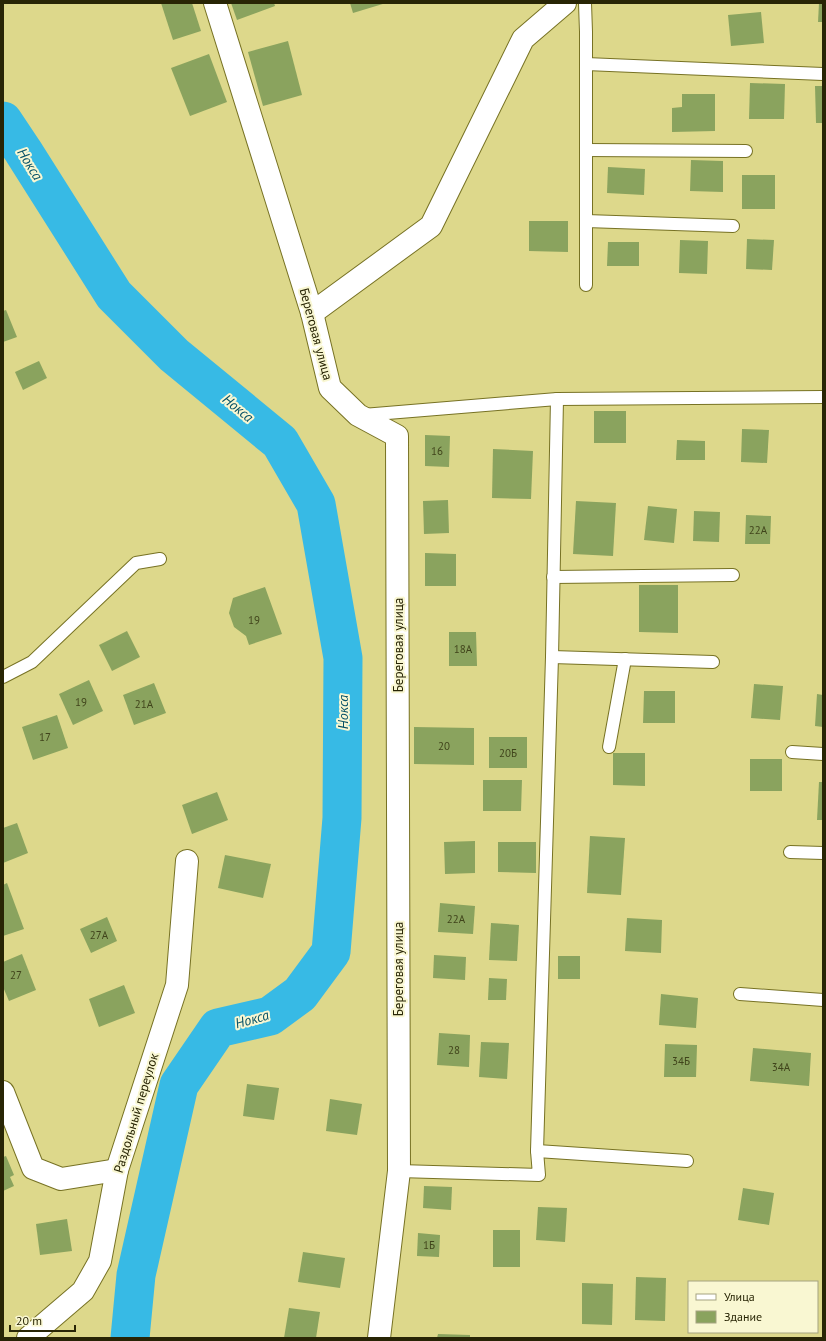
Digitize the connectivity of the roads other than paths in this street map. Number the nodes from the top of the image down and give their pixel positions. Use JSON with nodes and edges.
{"nodes":[{"id":1,"x":215,"y":3,"type":"edge"},
{"id":2,"x":565,"y":3,"type":"edge"},
{"id":3,"x":585,"y":3,"type":"edge"},
{"id":4,"x":586,"y":64,"type":"junction"},
{"id":5,"x":823,"y":74,"type":"edge"},
{"id":6,"x":586,"y":150,"type":"junction"},
{"id":7,"x":746,"y":151,"type":"dead end"},
{"id":8,"x":586,"y":221,"type":"junction"},
{"id":9,"x":733,"y":226,"type":"dead end"},
{"id":10,"x":586,"y":285,"type":"dead end"},
{"id":11,"x":312,"y":313,"type":"junction"},
{"id":12,"x":823,"y":397,"type":"edge"},
{"id":13,"x":557,"y":399,"type":"junction"},
{"id":14,"x":358,"y":415,"type":"junction"},
{"id":15,"x":160,"y":559,"type":"dead end"},
{"id":16,"x":733,"y":575,"type":"dead end"},
{"id":17,"x":552,"y":577,"type":"junction"},
{"id":18,"x":552,"y":657,"type":"junction"},
{"id":19,"x":625,"y":659,"type":"junction"},
{"id":20,"x":713,"y":662,"type":"dead end"},
{"id":21,"x":3,"y":677,"type":"edge"},
{"id":22,"x":609,"y":747,"type":"dead end"},
{"id":23,"x":792,"y":752,"type":"dead end"},
{"id":24,"x":823,"y":754,"type":"edge"},
{"id":25,"x":790,"y":852,"type":"dead end"},
{"id":26,"x":823,"y":853,"type":"edge"},
{"id":27,"x":187,"y":861,"type":"dead end"},
{"id":28,"x":740,"y":994,"type":"dead end"},
{"id":29,"x":823,"y":1000,"type":"edge"},
{"id":30,"x":3,"y":1092,"type":"edge"},
{"id":31,"x":537,"y":1151,"type":"junction"},
{"id":32,"x":687,"y":1161,"type":"dead end"},
{"id":33,"x":118,"y":1170,"type":"junction"},
{"id":34,"x":399,"y":1171,"type":"junction"},
{"id":35,"x":28,"y":1338,"type":"edge"},
{"id":36,"x":379,"y":1338,"type":"edge"}],
"edges":[{"from":1,"to":11,"type":"street","name":"Береговая улица"},
{"from":2,"to":11,"type":"street"},
{"from":3,"to":4,"type":"lane"},
{"from":4,"to":5,"type":"lane"},
{"from":4,"to":6,"type":"lane"},
{"from":6,"to":7,"type":"lane"},
{"from":6,"to":8,"type":"lane"},
{"from":8,"to":9,"type":"lane"},
{"from":8,"to":10,"type":"lane"},
{"from":11,"to":14,"type":"street","name":"Береговая улица"},
{"from":12,"to":13,"type":"lane"},
{"from":13,"to":14,"type":"lane"},
{"from":13,"to":17,"type":"lane"},
{"from":14,"to":34,"type":"street","name":"Береговая улица"},
{"from":15,"to":21,"type":"lane"},
{"from":16,"to":17,"type":"lane"},
{"from":17,"to":18,"type":"lane"},
{"from":18,"to":19,"type":"lane"},
{"from":18,"to":31,"type":"lane"},
{"from":19,"to":20,"type":"lane"},
{"from":19,"to":22,"type":"lane"},
{"from":23,"to":24,"type":"lane"},
{"from":25,"to":26,"type":"lane"},
{"from":27,"to":33,"type":"street","name":"Раздольный переулок"},
{"from":28,"to":29,"type":"lane"},
{"from":30,"to":33,"type":"street"},
{"from":31,"to":32,"type":"lane"},
{"from":31,"to":34,"type":"lane"},
{"from":33,"to":35,"type":"street","name":"Раздольный переулок"},
{"from":34,"to":36,"type":"street","name":"Береговая улица"}]}
